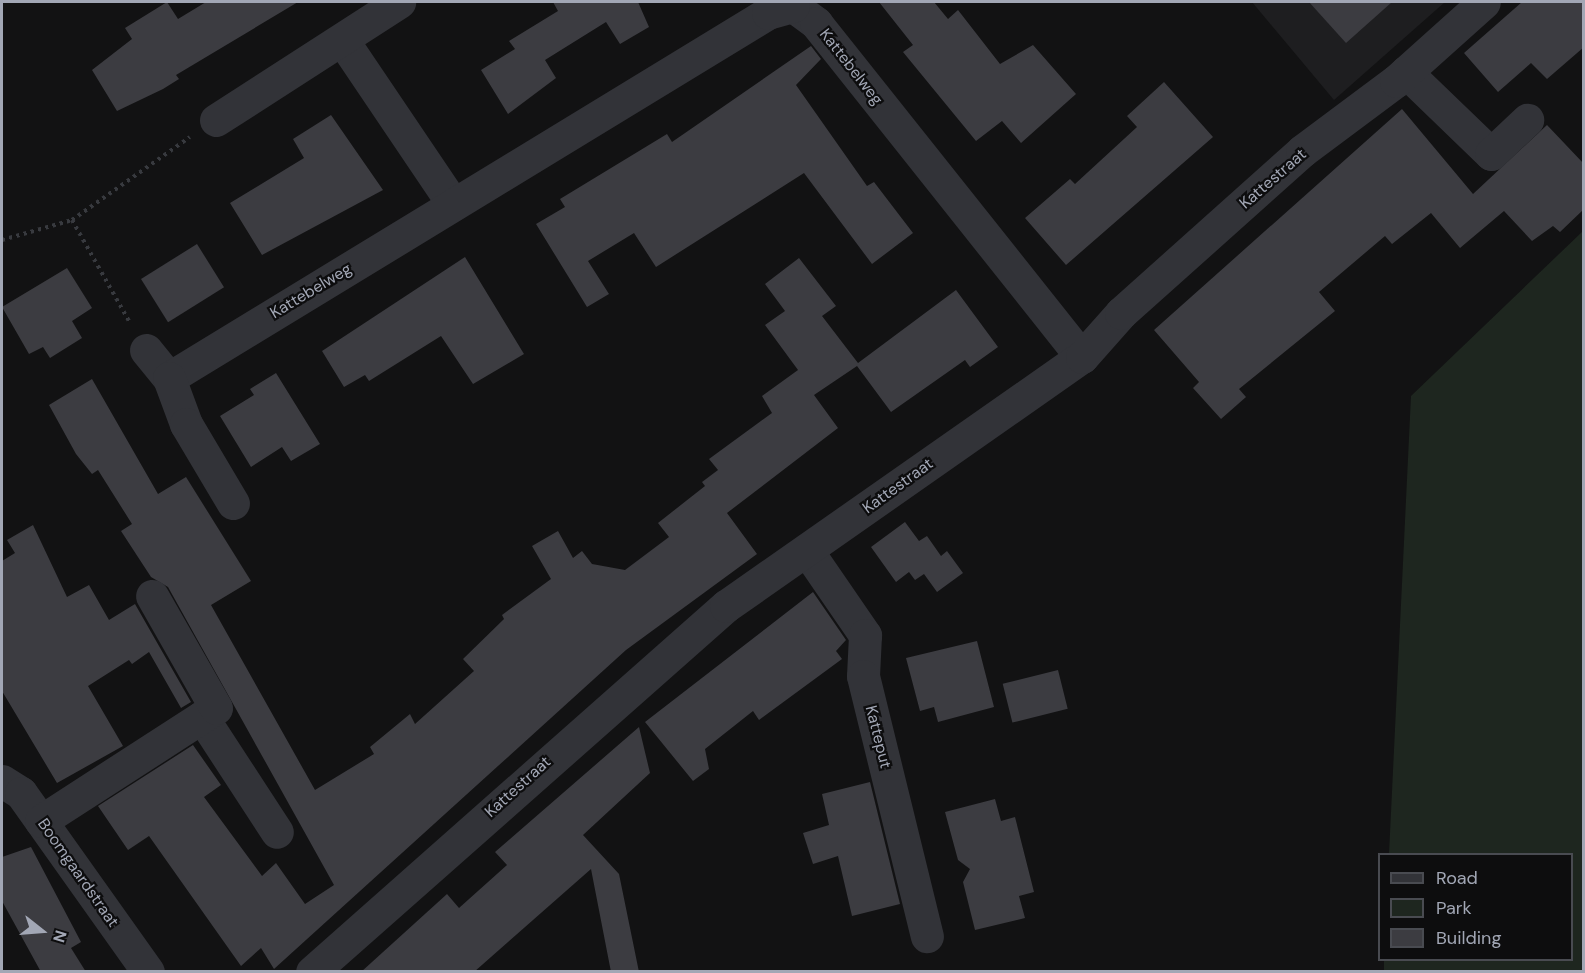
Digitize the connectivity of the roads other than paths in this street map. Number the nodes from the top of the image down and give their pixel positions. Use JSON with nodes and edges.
{"nodes":[{"id":1,"x":399,"y":2,"type":"edge"},
{"id":2,"x":1484,"y":2,"type":"edge"},
{"id":3,"x":793,"y":4,"type":"edge"},
{"id":4,"x":343,"y":41,"type":"junction"},
{"id":5,"x":1406,"y":72,"type":"junction"},
{"id":6,"x":216,"y":120,"type":"road end"},
{"id":7,"x":1527,"y":120,"type":"dead end"},
{"id":8,"x":453,"y":204,"type":"junction"},
{"id":9,"x":146,"y":350,"type":"road end"},
{"id":10,"x":1082,"y":357,"type":"junction"},
{"id":11,"x":169,"y":378,"type":"junction"},
{"id":12,"x":233,"y":502,"type":"dead end"},
{"id":13,"x":808,"y":552,"type":"junction"},
{"id":14,"x":152,"y":596,"type":"dead end"},
{"id":15,"x":202,"y":717,"type":"junction"},
{"id":16,"x":2,"y":781,"type":"edge"},
{"id":17,"x":40,"y":821,"type":"junction"},
{"id":18,"x":277,"y":832,"type":"dead end"},
{"id":19,"x":927,"y":936,"type":"dead end"},
{"id":20,"x":148,"y":972,"type":"edge"},
{"id":21,"x":312,"y":972,"type":"edge"}],
"edges":[{"from":1,"to":4,"type":"street"},
{"from":2,"to":5,"type":"street","name":"Kattestraat"},
{"from":3,"to":8,"type":"street","name":"Kattebelweg"},
{"from":3,"to":10,"type":"street","name":"Kattebelweg"},
{"from":4,"to":6,"type":"street"},
{"from":4,"to":8,"type":"street"},
{"from":5,"to":7,"type":"street"},
{"from":5,"to":10,"type":"street","name":"Kattestraat"},
{"from":8,"to":11,"type":"street","name":"Kattebelweg"},
{"from":9,"to":11,"type":"street"},
{"from":10,"to":13,"type":"street","name":"Kattestraat"},
{"from":11,"to":12,"type":"street"},
{"from":13,"to":19,"type":"street","name":"Katteput"},
{"from":13,"to":21,"type":"street","name":"Kattestraat"},
{"from":14,"to":15,"type":"street"},
{"from":15,"to":17,"type":"street"},
{"from":15,"to":18,"type":"street"},
{"from":16,"to":17,"type":"street","name":"Boomgaardstraat"},
{"from":17,"to":20,"type":"street","name":"Boomgaardstraat"}]}
